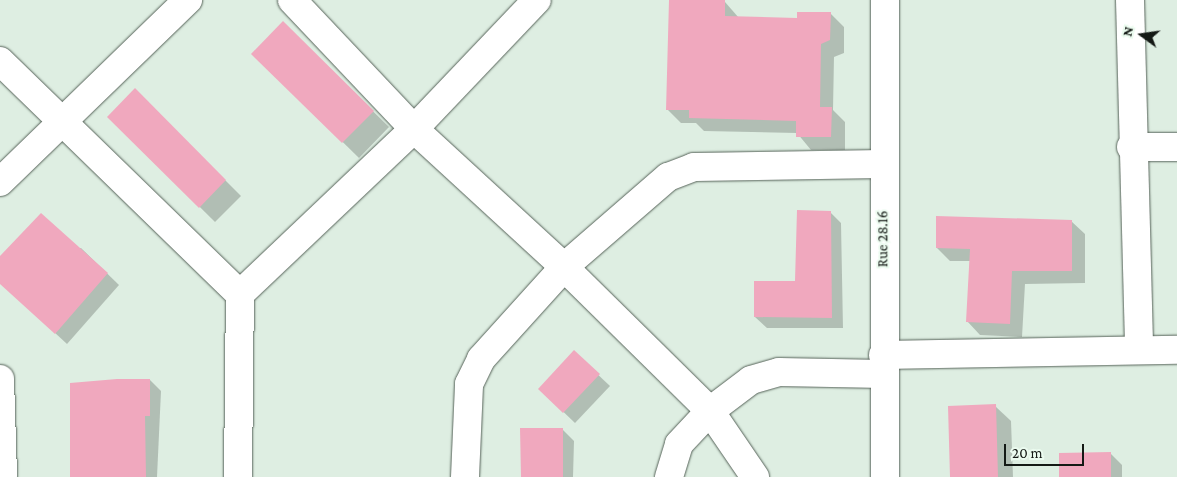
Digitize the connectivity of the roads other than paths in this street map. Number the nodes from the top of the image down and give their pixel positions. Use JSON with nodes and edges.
{"nodes":[{"id":1,"x":188,"y":0,"type":"edge"},
{"id":2,"x":292,"y":0,"type":"edge"},
{"id":3,"x":537,"y":0,"type":"edge"},
{"id":4,"x":885,"y":0,"type":"edge"},
{"id":5,"x":1130,"y":0,"type":"edge"},
{"id":6,"x":0,"y":61,"type":"edge"},
{"id":7,"x":61,"y":125,"type":"junction"},
{"id":8,"x":414,"y":129,"type":"junction"},
{"id":9,"x":1131,"y":147,"type":"junction"},
{"id":10,"x":1177,"y":147,"type":"edge"},
{"id":11,"x":884,"y":164,"type":"junction"},
{"id":12,"x":0,"y":182,"type":"edge"},
{"id":13,"x":564,"y":266,"type":"junction"},
{"id":14,"x":240,"y":294,"type":"junction"},
{"id":15,"x":1139,"y":350,"type":"junction"},
{"id":16,"x":1177,"y":350,"type":"edge"},
{"id":17,"x":883,"y":364,"type":"junction"},
{"id":18,"x":0,"y":379,"type":"edge"},
{"id":19,"x":710,"y":411,"type":"junction"},
{"id":20,"x":3,"y":477,"type":"edge"},
{"id":21,"x":238,"y":477,"type":"edge"},
{"id":22,"x":465,"y":477,"type":"edge"},
{"id":23,"x":669,"y":477,"type":"edge"},
{"id":24,"x":755,"y":477,"type":"edge"},
{"id":25,"x":885,"y":477,"type":"edge"}],
"edges":[{"from":1,"to":7,"type":"street"},
{"from":2,"to":8,"type":"street"},
{"from":3,"to":8,"type":"street"},
{"from":4,"to":11,"type":"street","name":"Rue 28.16"},
{"from":5,"to":9,"type":"street"},
{"from":6,"to":7,"type":"street"},
{"from":7,"to":12,"type":"street"},
{"from":7,"to":14,"type":"street"},
{"from":8,"to":13,"type":"street"},
{"from":8,"to":14,"type":"street"},
{"from":9,"to":10,"type":"street"},
{"from":9,"to":15,"type":"street"},
{"from":11,"to":13,"type":"street"},
{"from":11,"to":17,"type":"street","name":"Rue 28.16"},
{"from":13,"to":19,"type":"street"},
{"from":13,"to":22,"type":"street"},
{"from":14,"to":21,"type":"street"},
{"from":15,"to":16,"type":"street"},
{"from":15,"to":17,"type":"street"},
{"from":17,"to":19,"type":"street"},
{"from":17,"to":25,"type":"street","name":"Rue 28.16"},
{"from":18,"to":20,"type":"street"},
{"from":19,"to":23,"type":"street"},
{"from":19,"to":24,"type":"street"}]}
